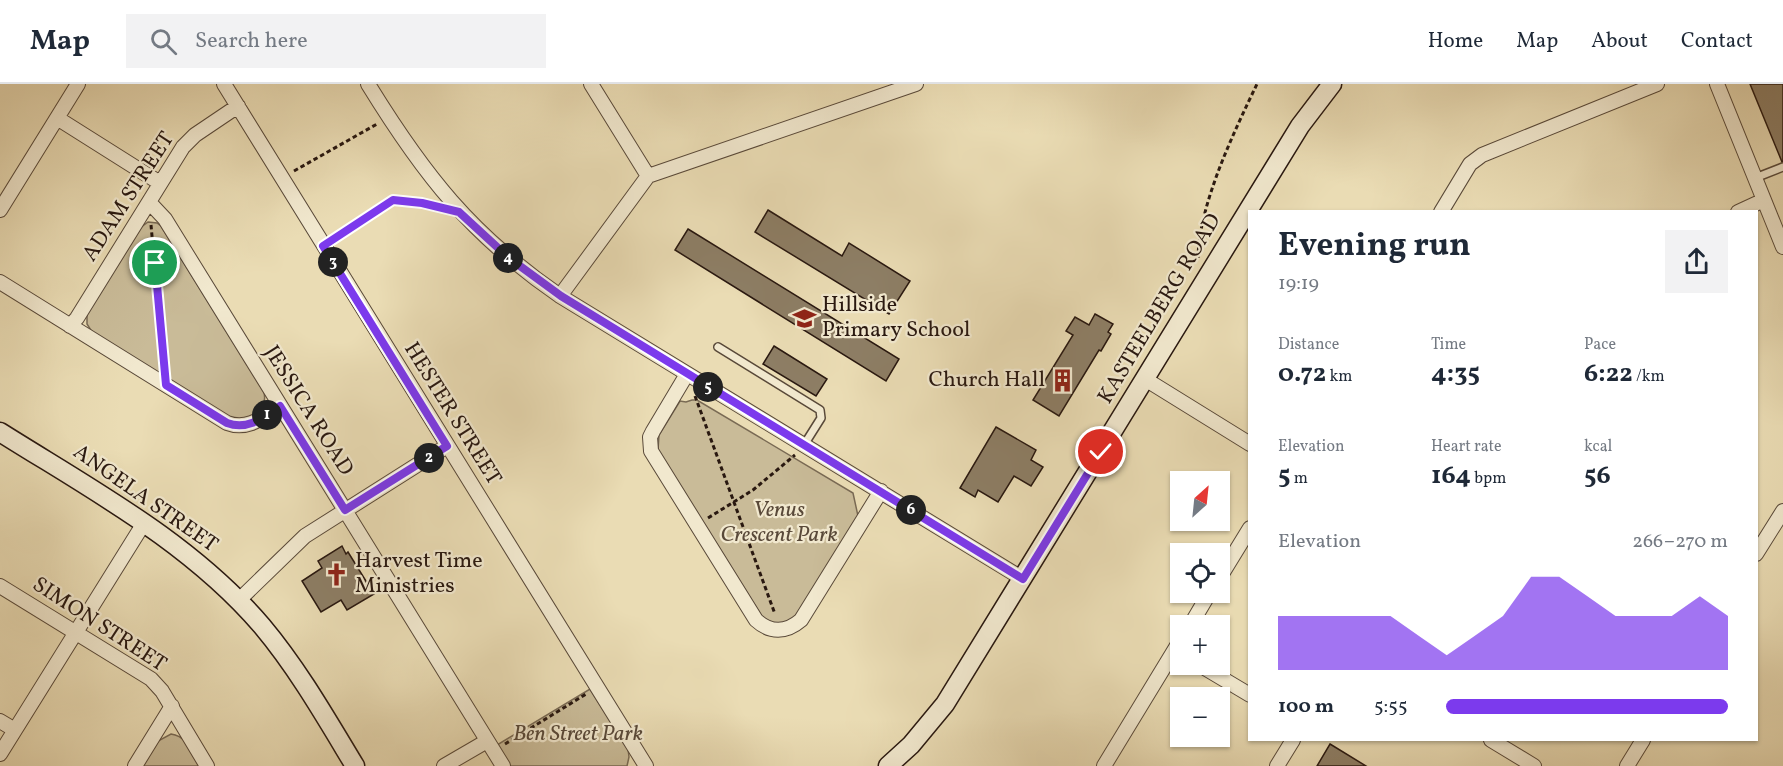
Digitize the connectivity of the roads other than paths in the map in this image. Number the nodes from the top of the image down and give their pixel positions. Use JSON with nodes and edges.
{"nodes":[{"id":1,"x":78,"y":84,"type":"edge"},
{"id":2,"x":224,"y":84,"type":"edge"},
{"id":3,"x":368,"y":84,"type":"edge"},
{"id":4,"x":591,"y":84,"type":"edge"},
{"id":5,"x":916,"y":84,"type":"edge"},
{"id":6,"x":1332,"y":84,"type":"edge"},
{"id":7,"x":1657,"y":84,"type":"edge"},
{"id":8,"x":1717,"y":84,"type":"edge"},
{"id":9,"x":238,"y":106,"type":"junction"},
{"id":10,"x":57,"y":118,"type":"junction"},
{"id":11,"x":1783,"y":167,"type":"edge"},
{"id":12,"x":648,"y":176,"type":"junction"},
{"id":13,"x":1755,"y":178,"type":"junction"},
{"id":14,"x":160,"y":183,"type":"junction"},
{"id":15,"x":1764,"y":200,"type":"junction"},
{"id":16,"x":149,"y":202,"type":"junction"},
{"id":17,"x":0,"y":210,"type":"edge"},
{"id":18,"x":1249,"y":210,"type":"edge"},
{"id":19,"x":1442,"y":210,"type":"edge"},
{"id":20,"x":1742,"y":210,"type":"edge"},
{"id":21,"x":1248,"y":211,"type":"edge"},
{"id":22,"x":1783,"y":247,"type":"edge"},
{"id":23,"x":0,"y":282,"type":"edge"},
{"id":24,"x":561,"y":296,"type":"junction"},
{"id":25,"x":70,"y":326,"type":"junction"},
{"id":26,"x":718,"y":346,"type":"dead end"},
{"id":27,"x":683,"y":379,"type":"junction"},
{"id":28,"x":1145,"y":380,"type":"junction"},
{"id":29,"x":280,"y":406,"type":"junction"},
{"id":30,"x":0,"y":432,"type":"edge"},
{"id":31,"x":1248,"y":443,"type":"edge"},
{"id":32,"x":804,"y":445,"type":"junction"},
{"id":33,"x":447,"y":446,"type":"junction"},
{"id":34,"x":881,"y":491,"type":"junction"},
{"id":35,"x":345,"y":510,"type":"junction"},
{"id":36,"x":1783,"y":511,"type":"edge"},
{"id":37,"x":144,"y":523,"type":"junction"},
{"id":38,"x":1248,"y":531,"type":"edge"},
{"id":39,"x":1758,"y":551,"type":"edge"},
{"id":40,"x":1230,"y":561,"type":"edge"},
{"id":41,"x":1023,"y":579,"type":"junction"},
{"id":42,"x":0,"y":586,"type":"edge"},
{"id":43,"x":238,"y":601,"type":"junction"},
{"id":44,"x":75,"y":632,"type":"junction"},
{"id":45,"x":1170,"y":663,"type":"edge"},
{"id":46,"x":1216,"y":675,"type":"edge"},
{"id":47,"x":1248,"y":694,"type":"edge"},
{"id":48,"x":172,"y":706,"type":"junction"},
{"id":49,"x":0,"y":721,"type":"edge"},
{"id":50,"x":15,"y":730,"type":"junction"},
{"id":51,"x":1292,"y":741,"type":"edge"},
{"id":52,"x":1493,"y":741,"type":"edge"},
{"id":53,"x":1642,"y":741,"type":"edge"},
{"id":54,"x":490,"y":746,"type":"junction"},
{"id":55,"x":0,"y":754,"type":"edge"},
{"id":56,"x":643,"y":765,"type":"edge"},
{"id":57,"x":135,"y":766,"type":"edge"},
{"id":58,"x":207,"y":766,"type":"edge"},
{"id":59,"x":355,"y":766,"type":"edge"},
{"id":60,"x":444,"y":766,"type":"edge"},
{"id":61,"x":503,"y":766,"type":"edge"},
{"id":62,"x":888,"y":766,"type":"edge"},
{"id":63,"x":1104,"y":766,"type":"edge"},
{"id":64,"x":1277,"y":766,"type":"edge"},
{"id":65,"x":1534,"y":766,"type":"edge"},
{"id":66,"x":1627,"y":766,"type":"edge"}],
"edges":[{"from":1,"to":10,"type":"street"},
{"from":2,"to":9,"type":"street","name":"HESTER STREET"},
{"from":3,"to":24,"type":"street"},
{"from":4,"to":12,"type":"street"},
{"from":5,"to":12,"type":"street"},
{"from":6,"to":18,"type":"street","name":"KASTEELBERG ROAD"},
{"from":7,"to":19,"type":"street"},
{"from":8,"to":13,"type":"street"},
{"from":9,"to":14,"type":"street","name":"ADAM STREET"},
{"from":9,"to":33,"type":"street","name":"HESTER STREET"},
{"from":10,"to":14,"type":"street"},
{"from":10,"to":17,"type":"street"},
{"from":11,"to":13,"type":"lane"},
{"from":12,"to":24,"type":"street"},
{"from":13,"to":15,"type":"street"},
{"from":14,"to":16,"type":"street","name":"ADAM STREET"},
{"from":15,"to":20,"type":"street"},
{"from":15,"to":22,"type":"street"},
{"from":16,"to":25,"type":"street","name":"ADAM STREET"},
{"from":16,"to":29,"type":"street","name":"JESSICA ROAD"},
{"from":21,"to":28,"type":"street","name":"KASTEELBERG ROAD"},
{"from":23,"to":25,"type":"street"},
{"from":24,"to":27,"type":"street"},
{"from":25,"to":29,"type":"street"},
{"from":26,"to":32,"type":"lane"},
{"from":27,"to":32,"type":"street"},
{"from":27,"to":34,"type":"street"},
{"from":28,"to":31,"type":"street"},
{"from":28,"to":41,"type":"street","name":"KASTEELBERG ROAD"},
{"from":29,"to":35,"type":"street","name":"JESSICA ROAD"},
{"from":30,"to":37,"type":"street","name":"ANGELA STREET"},
{"from":32,"to":34,"type":"street"},
{"from":33,"to":35,"type":"street"},
{"from":33,"to":56,"type":"street","name":"HESTER STREET"},
{"from":34,"to":41,"type":"street"},
{"from":35,"to":43,"type":"street"},
{"from":35,"to":54,"type":"street","name":"JESSICA ROAD"},
{"from":36,"to":39,"type":"street"},
{"from":37,"to":43,"type":"street","name":"ANGELA STREET"},
{"from":37,"to":44,"type":"street"},
{"from":38,"to":40,"type":"street"},
{"from":41,"to":62,"type":"street","name":"KASTEELBERG ROAD"},
{"from":42,"to":44,"type":"street","name":"SIMON STREET"},
{"from":43,"to":59,"type":"street","name":"ANGELA STREET"},
{"from":44,"to":48,"type":"street","name":"SIMON STREET"},
{"from":44,"to":50,"type":"street"},
{"from":45,"to":63,"type":"street"},
{"from":46,"to":47,"type":"street"},
{"from":48,"to":57,"type":"street"},
{"from":48,"to":58,"type":"street","name":"SIMON STREET"},
{"from":49,"to":50,"type":"street"},
{"from":50,"to":55,"type":"street"},
{"from":51,"to":64,"type":"street"},
{"from":52,"to":65,"type":"street"},
{"from":53,"to":66,"type":"street"},
{"from":54,"to":60,"type":"street"},
{"from":54,"to":61,"type":"street","name":"JESSICA ROAD"}]}
